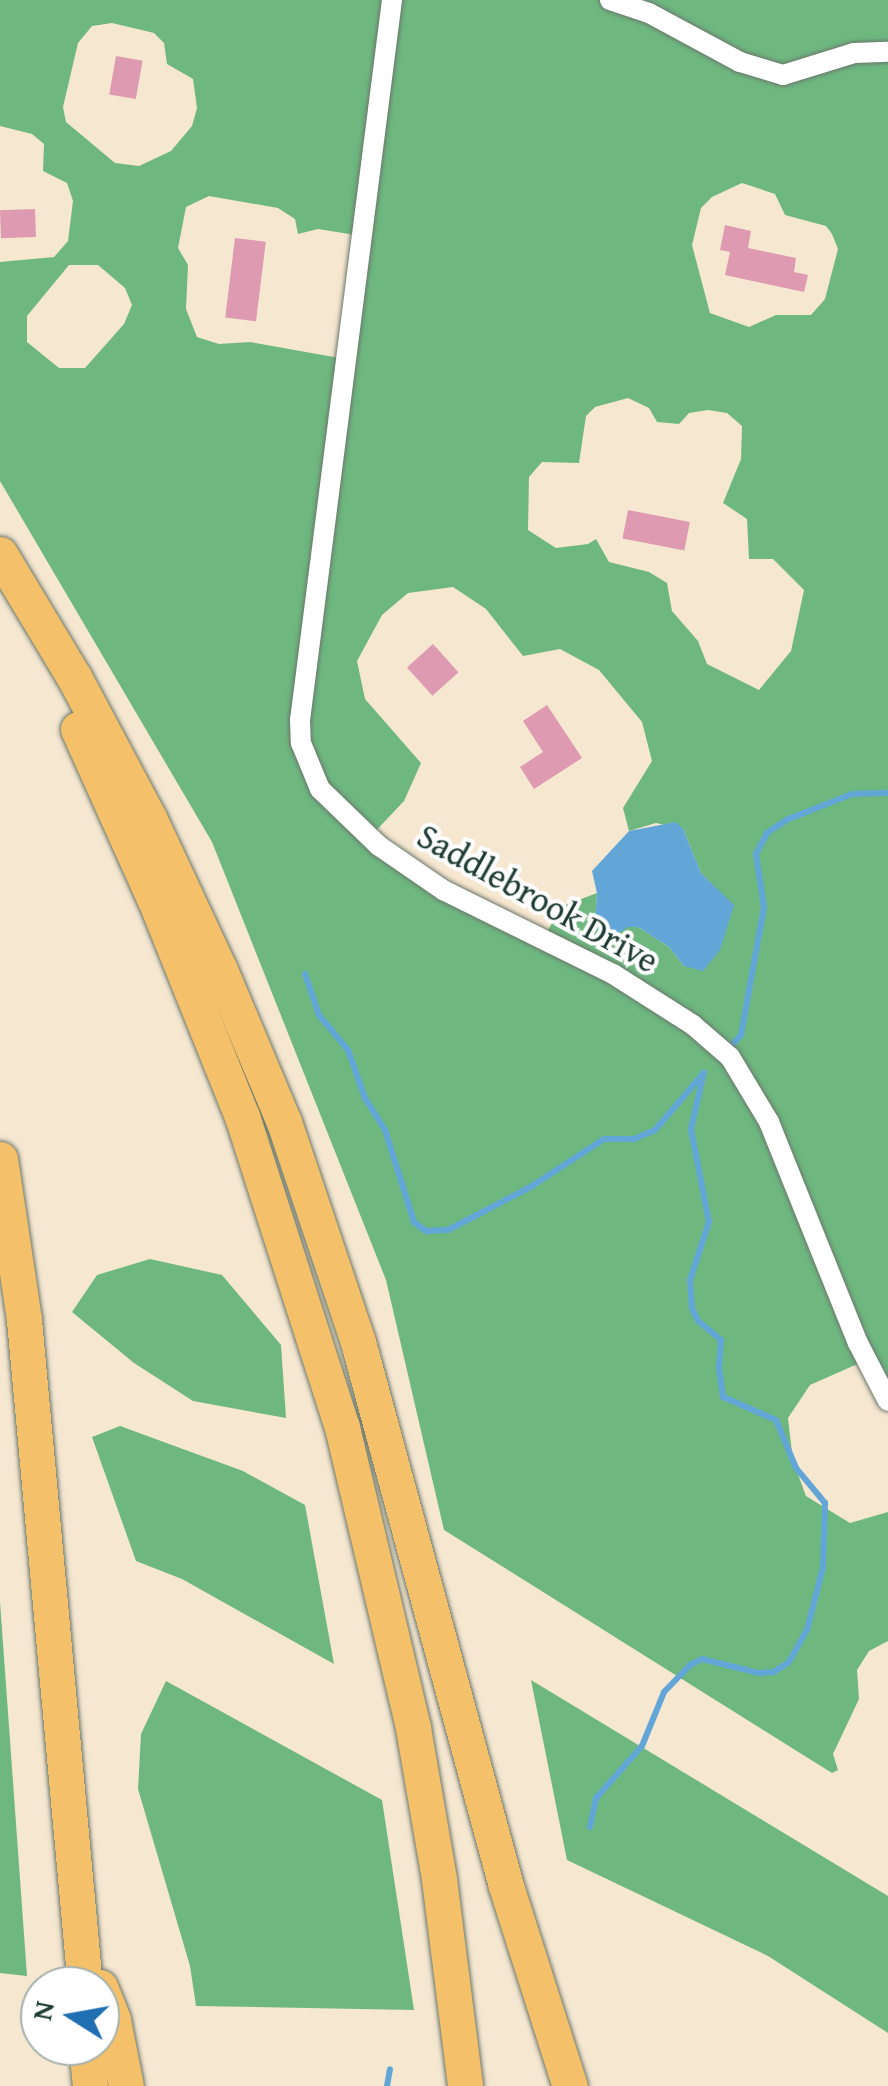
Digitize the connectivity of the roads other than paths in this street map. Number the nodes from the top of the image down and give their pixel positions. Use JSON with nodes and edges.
{"nodes":[{"id":1,"x":392,"y":0,"type":"edge"},
{"id":2,"x":610,"y":0,"type":"edge"},
{"id":3,"x":888,"y":52,"type":"edge"},
{"id":4,"x":0,"y":554,"type":"edge"},
{"id":5,"x":0,"y":569,"type":"edge"},
{"id":6,"x":0,"y":1160,"type":"edge"},
{"id":7,"x":888,"y":1401,"type":"edge"},
{"id":8,"x":84,"y":1948,"type":"junction"},
{"id":9,"x":84,"y":1966,"type":"edge"},
{"id":10,"x":91,"y":1966,"type":"edge"},
{"id":11,"x":120,"y":2056,"type":"edge"},
{"id":12,"x":569,"y":2077,"type":"edge"},
{"id":13,"x":126,"y":2086,"type":"edge"},
{"id":14,"x":465,"y":2086,"type":"edge"}],
"edges":[{"from":1,"to":7,"type":"street","name":"Saddlebrook Drive"},
{"from":2,"to":3,"type":"street"},
{"from":4,"to":12,"type":"highway"},
{"from":5,"to":14,"type":"highway"},
{"from":6,"to":8,"type":"highway"},
{"from":8,"to":9,"type":"highway"},
{"from":8,"to":10,"type":"highway"},
{"from":11,"to":13,"type":"highway"}]}
